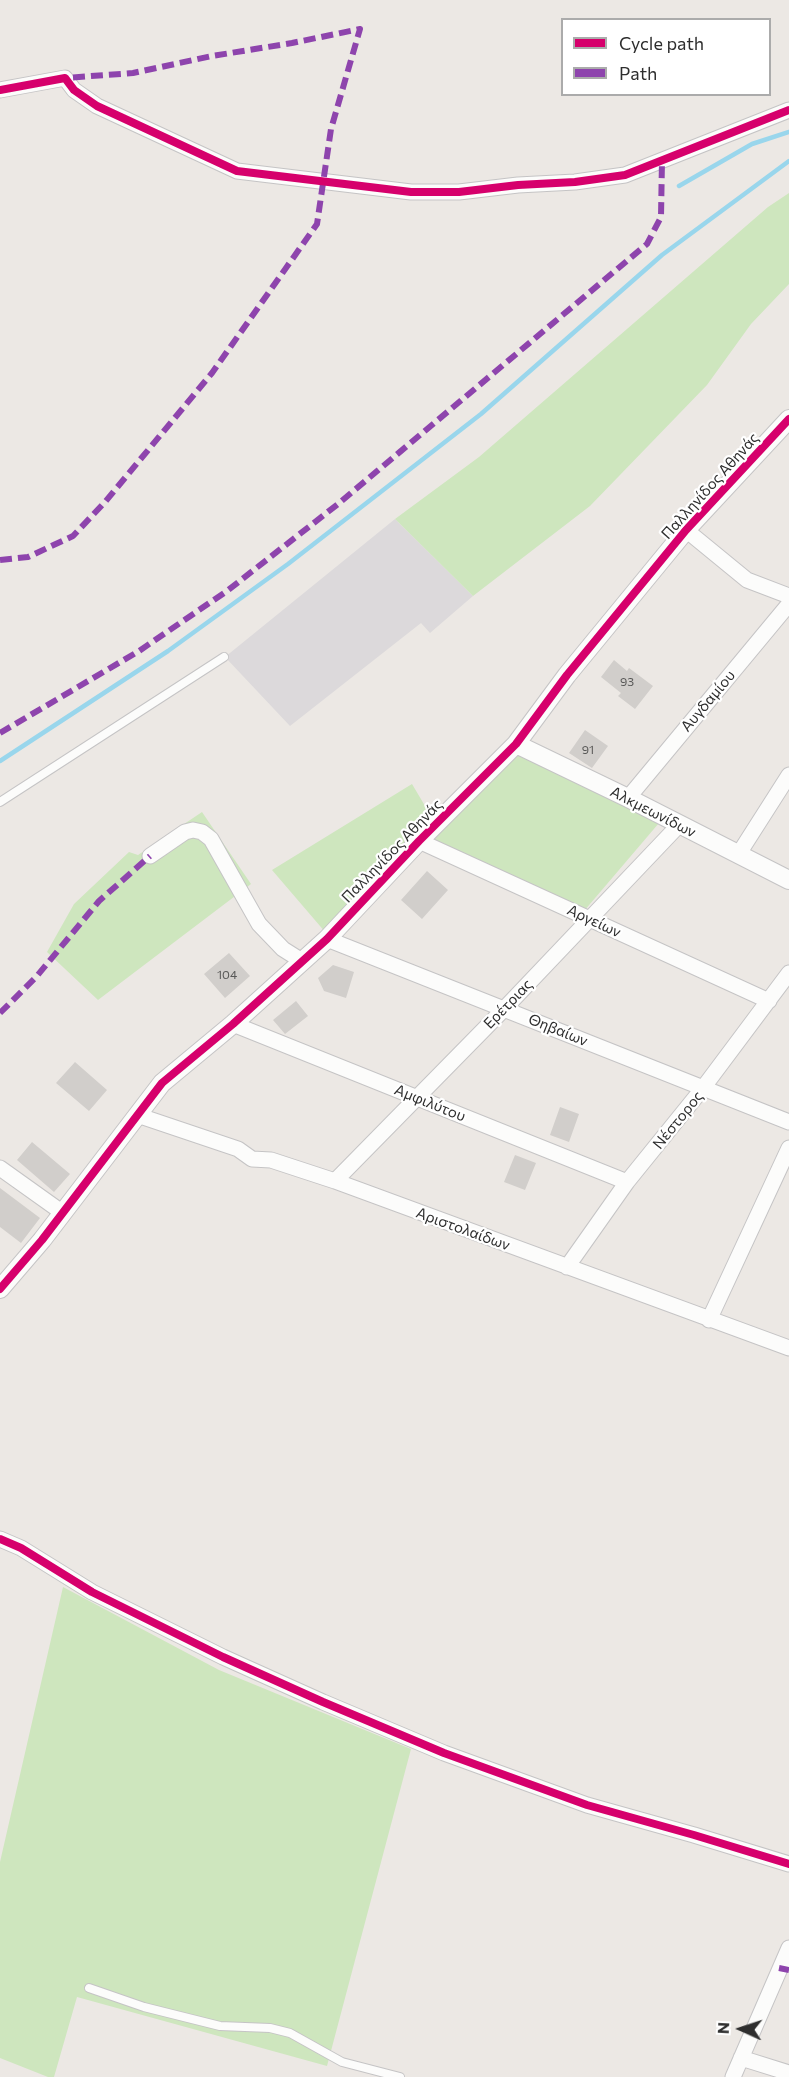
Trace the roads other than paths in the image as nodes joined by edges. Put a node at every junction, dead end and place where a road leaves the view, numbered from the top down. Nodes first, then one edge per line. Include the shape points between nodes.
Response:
1 (0, 90) edge
2 (789, 110) edge
3 (789, 419) edge
4 (686, 530) junction
5 (789, 596) edge
6 (789, 604) edge
7 (224, 657) dead end
8 (516, 744) junction
9 (789, 775) edge
10 (628, 798) junction
11 (0, 802) edge
12 (679, 825) junction
13 (419, 841) junction
14 (738, 855) junction
15 (150, 856) dead end
16 (789, 880) edge
17 (589, 919) junction
18 (327, 939) junction
19 (302, 961) junction
20 (789, 973) edge
21 (769, 1001) junction
22 (505, 1008) junction
23 (233, 1024) junction
24 (703, 1088) junction
25 (417, 1098) junction
26 (137, 1116) junction
27 (789, 1122) edge
28 (789, 1148) edge
29 (0, 1168) edge
30 (335, 1181) junction
31 (627, 1182) junction
32 (63, 1213) junction
33 (567, 1268) junction
34 (0, 1289) edge
35 (710, 1320) junction
36 (789, 1348) edge
37 (0, 1539) edge
38 (789, 1864) edge
39 (789, 1948) edge
40 (89, 1988) dead end
41 (741, 2058) junction
42 (789, 2073) edge
43 (400, 2077) edge
44 (733, 2077) edge

1 - 2 street via 65,78 74,90 97,106 237,171 411,192 575,183 625,175
3 - 4 street, Παλληνίδος Αθηνάς
4 - 5 street via 747,580
4 - 8 street, Παλληνίδος Αθηνάς
6 - 10 street, Αυγδαμίου
7 - 11 lane
8 - 10 street, Αλκμεωνίδων
8 - 13 street, Παλληνίδος Αθηνάς
9 - 14 street
10 - 12 street, Αλκμεωνίδων
12 - 14 street, Αλκμεωνίδων
12 - 17 street, Ερέτριας
13 - 17 street, Αργείων
13 - 18 street, Παλληνίδος Αθηνάς
14 - 16 street, Αλκμεωνίδων
15 - 19 street via 185,832 202,832 211,839 259,924 283,949
17 - 21 street, Αργείων
17 - 22 street, Ερέτριας
18 - 19 street, Παλληνίδος Αθηνάς
18 - 22 street, Θηβαίων
19 - 23 street, Παλληνίδος Αθηνάς
20 - 21 street, Νέστορος
21 - 24 street, Νέστορος
22 - 24 street, Θηβαίων
22 - 25 street, Ερέτριας
23 - 25 street, Αμφιλύτου
23 - 26 street, Παλληνίδος Αθηνάς via 162,1083
24 - 27 street, Θηβαίων
24 - 31 street, Νέστορος
25 - 30 street, Ερέτριας
25 - 31 street, Αμφιλύτου
26 - 30 street, Αριστολαίδων via 238,1149 252,1159 271,1160
26 - 32 street, Παλληνίδος Αθηνάς
28 - 35 street
29 - 32 street
30 - 33 street, Αριστολαίδων
31 - 33 street, Νέστορος
32 - 34 street, Παλληνίδος Αθηνάς
33 - 35 street, Αριστολαίδων
35 - 36 street, Αριστολαίδων
37 - 38 street via 92,1592 223,1657 444,1753 587,1805
39 - 41 street
40 - 43 lane via 220,2026 290,2033 342,2062
41 - 42 street
41 - 44 street

